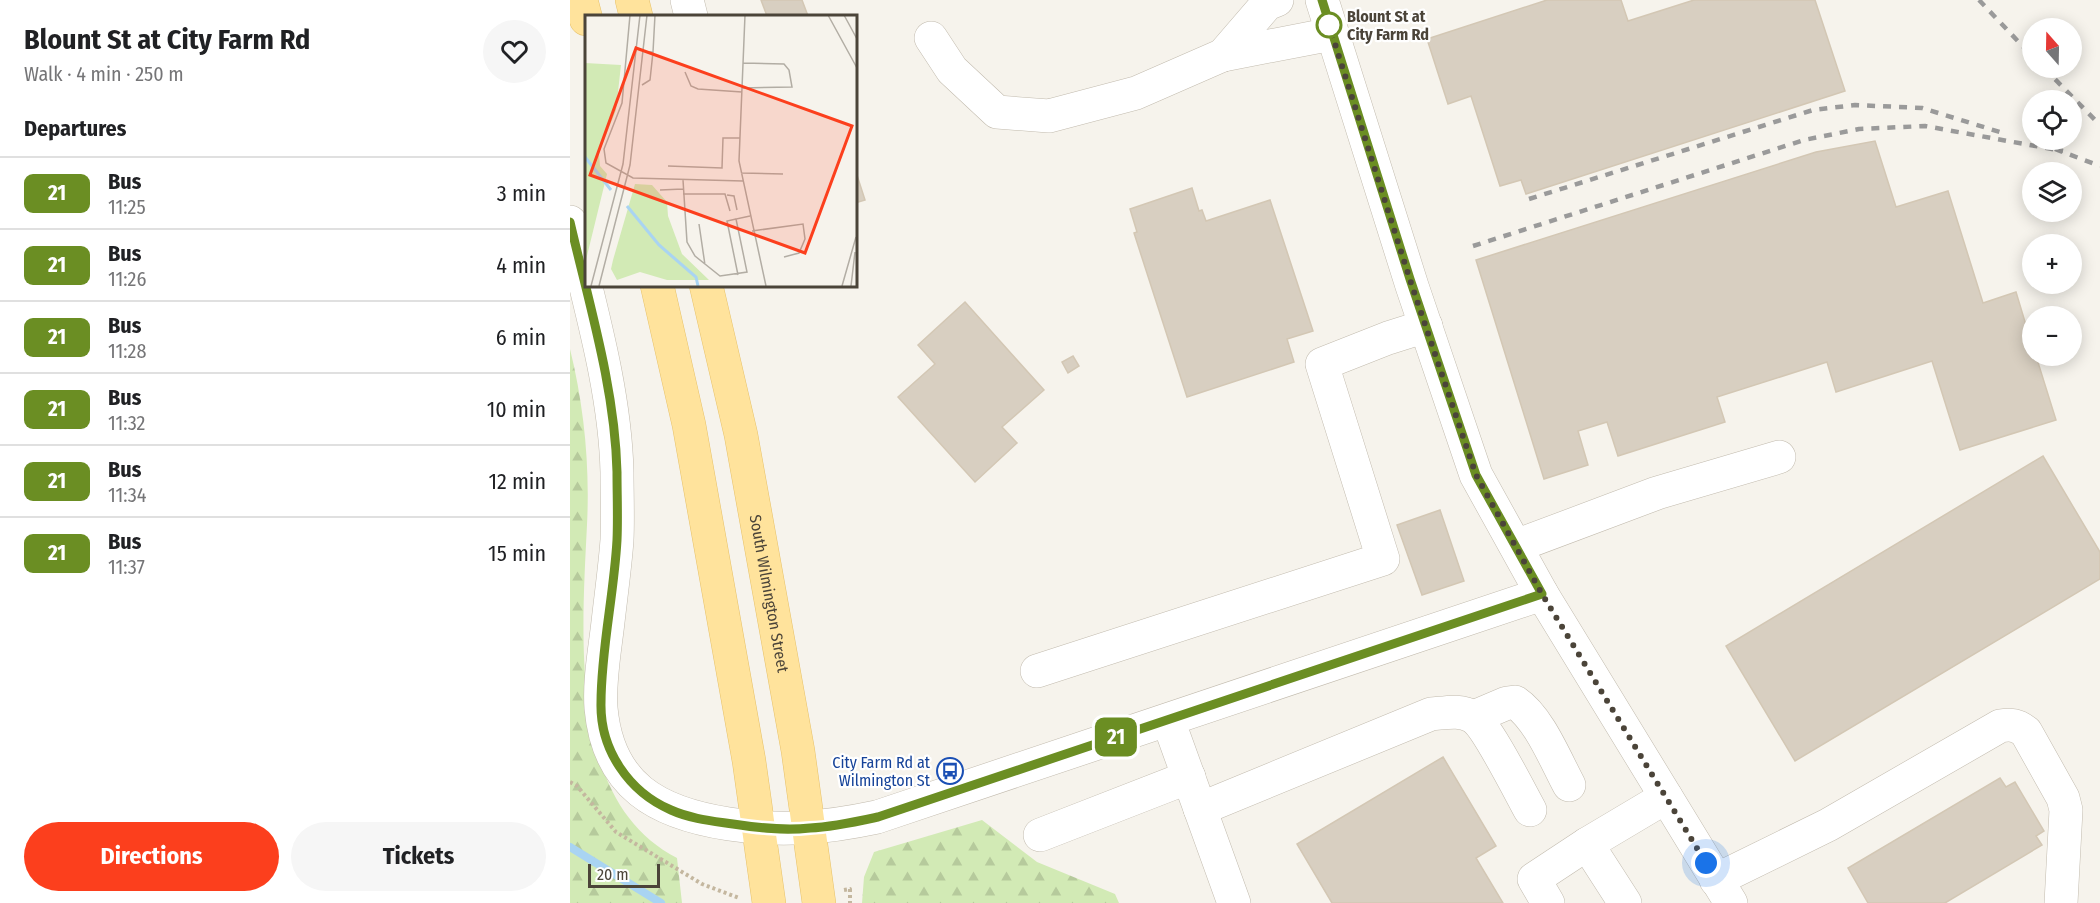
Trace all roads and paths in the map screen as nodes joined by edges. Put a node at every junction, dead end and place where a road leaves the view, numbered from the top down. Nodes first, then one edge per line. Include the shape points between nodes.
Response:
1 (581, 0) edge
2 (687, 0) edge
3 (1277, 0) edge
4 (1332, 11) edge
5 (585, 15) edge
6 (691, 15) edge
7 (931, 38) dead end
8 (1222, 55) junction
9 (570, 222) edge
10 (657, 286) edge
11 (706, 286) edge
12 (1426, 326) junction
13 (1779, 457) dead end
14 (1515, 546) junction
15 (1542, 594) junction
16 (1037, 671) dead end
17 (1474, 717) junction
18 (1168, 720) junction
19 (1189, 777) junction
20 (570, 782) edge
21 (1569, 785) dead end
22 (1665, 797) junction
23 (1200, 809) junction
24 (1530, 810) dead end
25 (760, 828) junction
26 (809, 829) junction
27 (1040, 836) dead end
28 (1587, 844) junction
29 (850, 889) dead end
30 (1723, 891) edge
31 (756, 900) edge
32 (819, 903) edge
33 (850, 903) edge
34 (1234, 903) edge
35 (1548, 903) edge
36 (1625, 903) edge
37 (2061, 903) edge

1 - 5 main road
2 - 6 street
3 - 8 street via 1267,4
4 - 8 street
4 - 12 street
7 - 8 street via 952,70 997,112 1049,116 1136,93
9 - 25 street via 606,380 616,458 617,540 600,704 610,751 641,793 661,806 688,816
10 - 25 main road via 689,425
11 - 26 main road, South Wilmington Street via 741,435
12 - 14 street via 1476,475
12 - 16 street via 1323,364 1383,559
13 - 14 street via 1657,493
14 - 15 street
15 - 18 street
15 - 22 street
17 - 21 street via 1507,703 1522,706
17 - 23 street via 1457,711 1431,714
17 - 24 street
18 - 19 street
18 - 26 street via 878,817
19 - 23 street
19 - 27 street
20 - 31 path via 616,832 702,884
22 - 28 street
22 - 30 street
23 - 34 street
25 - 26 street
25 - 31 main road
26 - 32 main road, South Wilmington Street
28 - 35 street via 1534,879
28 - 36 street
29 - 33 path
30 - 37 street via 1828,825 2008,724 2026,732 2063,798 2066,810

